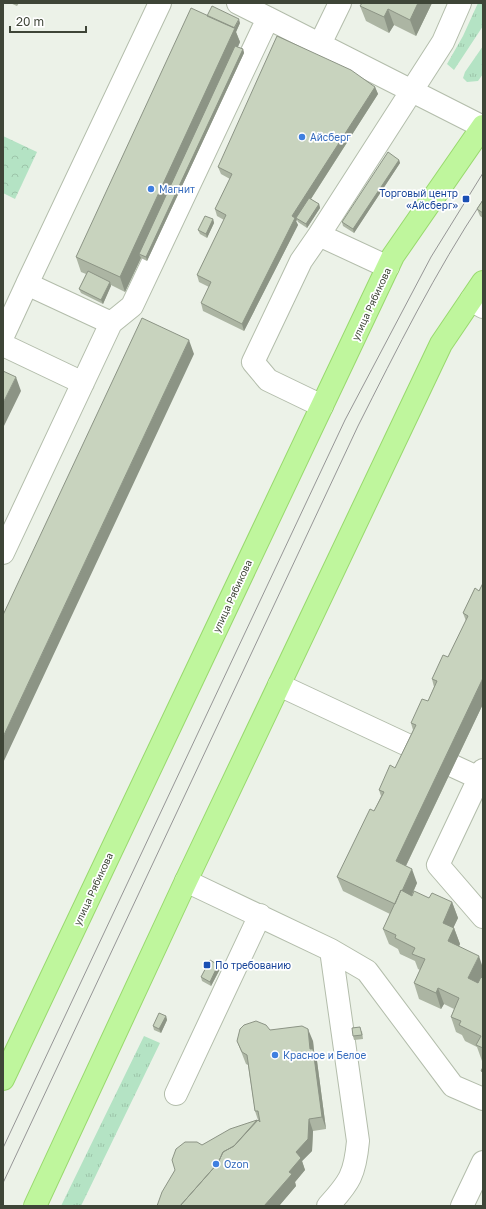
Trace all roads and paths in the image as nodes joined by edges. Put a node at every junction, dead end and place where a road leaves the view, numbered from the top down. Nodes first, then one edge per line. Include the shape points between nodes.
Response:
1 (160, 3) edge
2 (238, 3) edge
3 (340, 3) edge
4 (460, 3) edge
5 (268, 18) junction
6 (320, 44) junction
7 (413, 91) junction
8 (483, 126) edge
9 (318, 235) junction
10 (388, 267) junction
11 (483, 282) edge
12 (27, 284) junction
13 (477, 303) edge
14 (111, 323) junction
15 (3, 336) edge
16 (3, 345) edge
17 (83, 383) junction
18 (322, 406) junction
19 (3, 553) edge
20 (279, 685) junction
21 (416, 749) edge
22 (453, 766) edge
23 (480, 780) edge
24 (186, 881) junction
25 (260, 916) junction
26 (483, 917) edge
27 (331, 950) junction
28 (3, 1079) edge
29 (176, 1094) dead end
30 (483, 1099) edge
31 (483, 1162) edge
32 (35, 1206) edge
33 (328, 1206) edge
34 (462, 1206) edge

1 - 12 lane
2 - 5 lane
3 - 6 lane
4 - 7 lane via 443,42
5 - 6 lane
5 - 14 lane via 132,306
6 - 7 lane
7 - 8 lane
7 - 9 lane
8 - 10 main road, улица Рябикова
9 - 10 lane
9 - 18 lane via 301,262 253,362 268,380
10 - 18 main road, улица Рябикова
11 - 13 main road
12 - 14 lane
12 - 15 lane
13 - 20 main road via 441,344
14 - 17 lane
16 - 17 lane
17 - 19 lane
18 - 28 main road, улица Рябикова
20 - 21 lane
20 - 24 main road
22 - 23 lane
23 - 26 lane via 438,865
24 - 25 lane
24 - 32 main road
25 - 27 lane
25 - 29 lane
27 - 30 lane via 367,971 453,1086
27 - 33 lane via 358,1141 352,1177
31 - 34 lane

